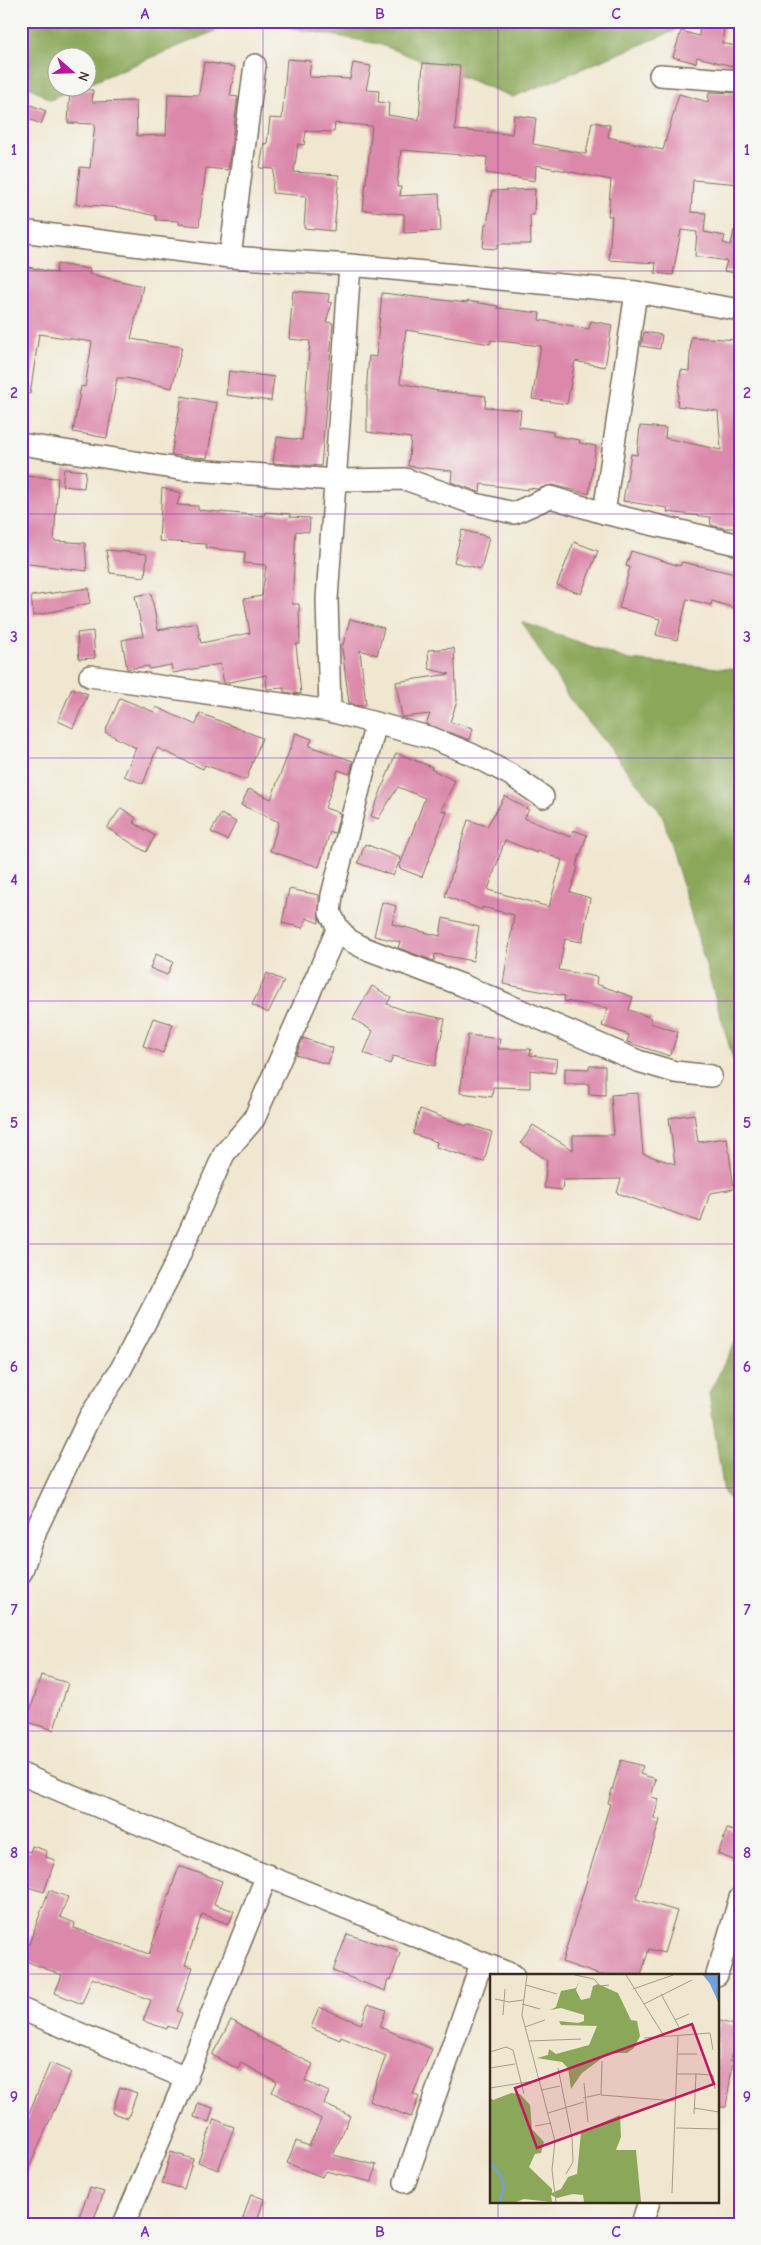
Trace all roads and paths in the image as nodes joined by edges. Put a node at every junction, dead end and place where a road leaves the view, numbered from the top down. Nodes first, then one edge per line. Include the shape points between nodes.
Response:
1 (255, 65) dead end
2 (660, 75) dead end
3 (740, 81) edge
4 (21, 231) edge
5 (230, 257) junction
6 (350, 265) junction
7 (636, 292) junction
8 (740, 310) edge
9 (21, 444) edge
10 (336, 480) junction
11 (604, 513) junction
12 (740, 545) edge
13 (90, 676) dead end
14 (330, 711) junction
15 (376, 723) junction
16 (543, 797) dead end
17 (338, 928) junction
18 (711, 1076) dead end
19 (21, 1573) edge
20 (21, 1774) edge
21 (266, 1875) junction
22 (740, 1898) edge
23 (481, 1964) junction
24 (510, 1974) edge
25 (717, 1974) edge
26 (21, 2009) edge
27 (186, 2078) junction
28 (405, 2182) dead end
29 (649, 2202) edge
30 (124, 2224) edge
31 (642, 2224) edge

1 - 5 street
2 - 3 street
4 - 5 street
5 - 6 street
6 - 7 street
6 - 10 street
7 - 8 street
7 - 11 street
9 - 10 street via 179,470
10 - 11 street via 405,479 475,504 514,513 550,496
10 - 14 street via 327,599
11 - 12 street
13 - 14 street
14 - 15 street
15 - 16 street via 432,738 473,755
15 - 17 street via 332,896 330,913
17 - 18 street via 349,940 364,948 462,985 638,1061 675,1072
17 - 19 street via 254,1119 224,1154 175,1265 121,1369 90,1416 36,1530
20 - 21 street
21 - 23 street
21 - 27 street
22 - 25 street
23 - 24 street
23 - 28 street
26 - 27 street
27 - 30 street
29 - 31 street

